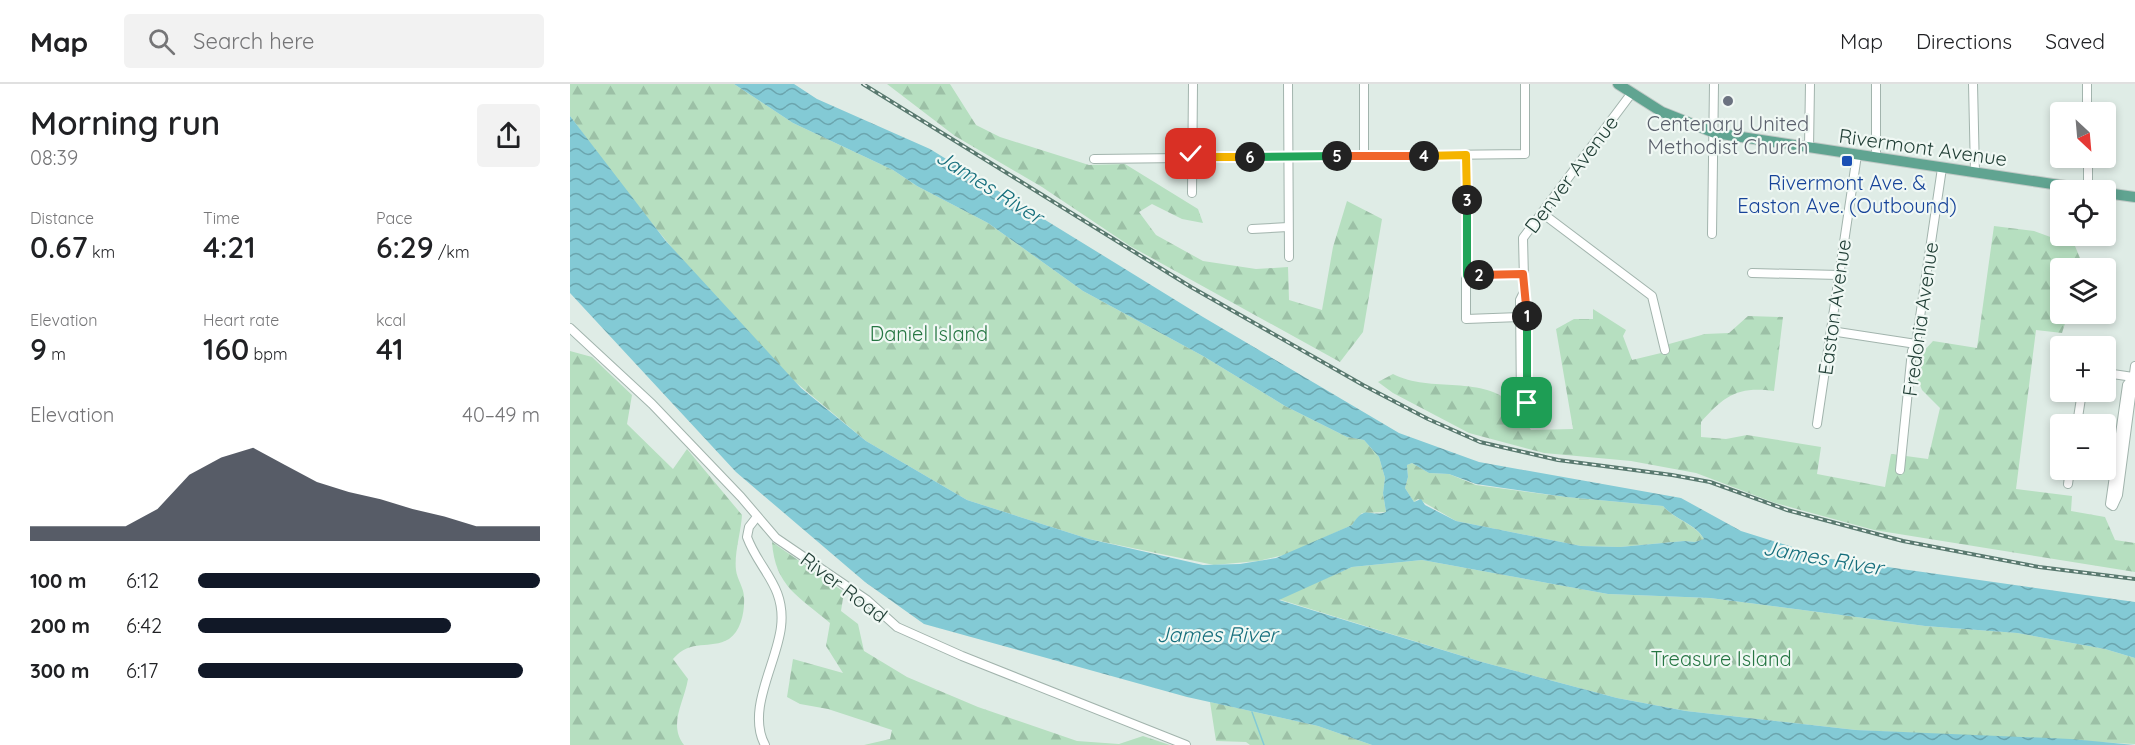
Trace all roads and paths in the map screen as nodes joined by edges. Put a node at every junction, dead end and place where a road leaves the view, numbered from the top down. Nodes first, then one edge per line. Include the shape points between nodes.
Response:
1 (1193, 84) edge
2 (1288, 84) edge
3 (1364, 84) edge
4 (1525, 84) edge
5 (1618, 84) edge
6 (1714, 84) edge
7 (1810, 84) edge
8 (1876, 84) edge
9 (1973, 84) edge
10 (2087, 84) edge
11 (1631, 94) junction
12 (2087, 102) edge
13 (1715, 133) junction
14 (1809, 148) junction
15 (1466, 155) junction
16 (1857, 155) junction
17 (1287, 156) junction
18 (1364, 156) junction
19 (1191, 157) junction
20 (1876, 158) junction
21 (1094, 159) dead end
22 (1942, 168) junction
23 (1975, 172) junction
24 (2050, 184) edge
25 (1192, 193) dead end
26 (2116, 194) edge
27 (2135, 197) edge
28 (1542, 213) junction
29 (1288, 227) junction
30 (1252, 229) dead end
31 (1712, 234) dead end
32 (1288, 256) dead end
33 (1752, 273) dead end
34 (1523, 274) junction
35 (1467, 275) junction
36 (1839, 275) junction
37 (1523, 294) junction
38 (1520, 317) junction
39 (570, 328) edge
40 (1831, 331) junction
41 (1916, 344) junction
42 (1665, 350) dead end
43 (2135, 366) edge
44 (2116, 374) edge
45 (2133, 377) junction
46 (1817, 424) dead end
47 (1900, 470) dead end
48 (2069, 480) edge
49 (2068, 484) dead end
50 (756, 518) junction
51 (765, 745) edge
52 (1186, 745) edge

1 - 19 street
2 - 17 street
3 - 18 street
4 - 15 street via 1525,154
5 - 11 main road, Rivermont Avenue
6 - 13 street
7 - 14 street
8 - 20 street
9 - 23 street
10 - 12 street
11 - 13 main road, Rivermont Avenue via 1688,124
11 - 28 street, Denver Avenue
13 - 14 main road, Rivermont Avenue
13 - 31 street
14 - 16 main road, Rivermont Avenue
15 - 18 street
15 - 35 street
16 - 20 main road, Rivermont Avenue
16 - 36 street, Easton Avenue
17 - 18 street
17 - 19 street
17 - 29 street
19 - 21 street
19 - 25 street
20 - 22 main road, Rivermont Avenue
22 - 23 main road, Rivermont Avenue
22 - 41 street, Fredonia Avenue
23 - 24 main road, Rivermont Avenue
26 - 27 main road
28 - 34 street, Denver Avenue via 1523,238
28 - 42 street via 1652,296
29 - 30 street
29 - 32 street
33 - 36 street
34 - 35 street
34 - 37 street, Denver Avenue
35 - 38 street via 1466,319
36 - 40 street, Easton Avenue
37 - 38 street, Denver Avenue
37 - 38 street, Denver Avenue via 1527,309 1524,406
39 - 50 street, River Road via 652,404 741,497
40 - 41 street
40 - 46 street, Easton Avenue
41 - 47 street, Fredonia Avenue via 1912,351
43 - 45 street
44 - 45 street
45 - 45 street via 2127,385 2110,504 2113,506 2118,495
48 - 49 street
50 - 51 street via 747,537 774,583 782,617 759,716
50 - 52 street, River Road via 776,538 867,600 906,632

